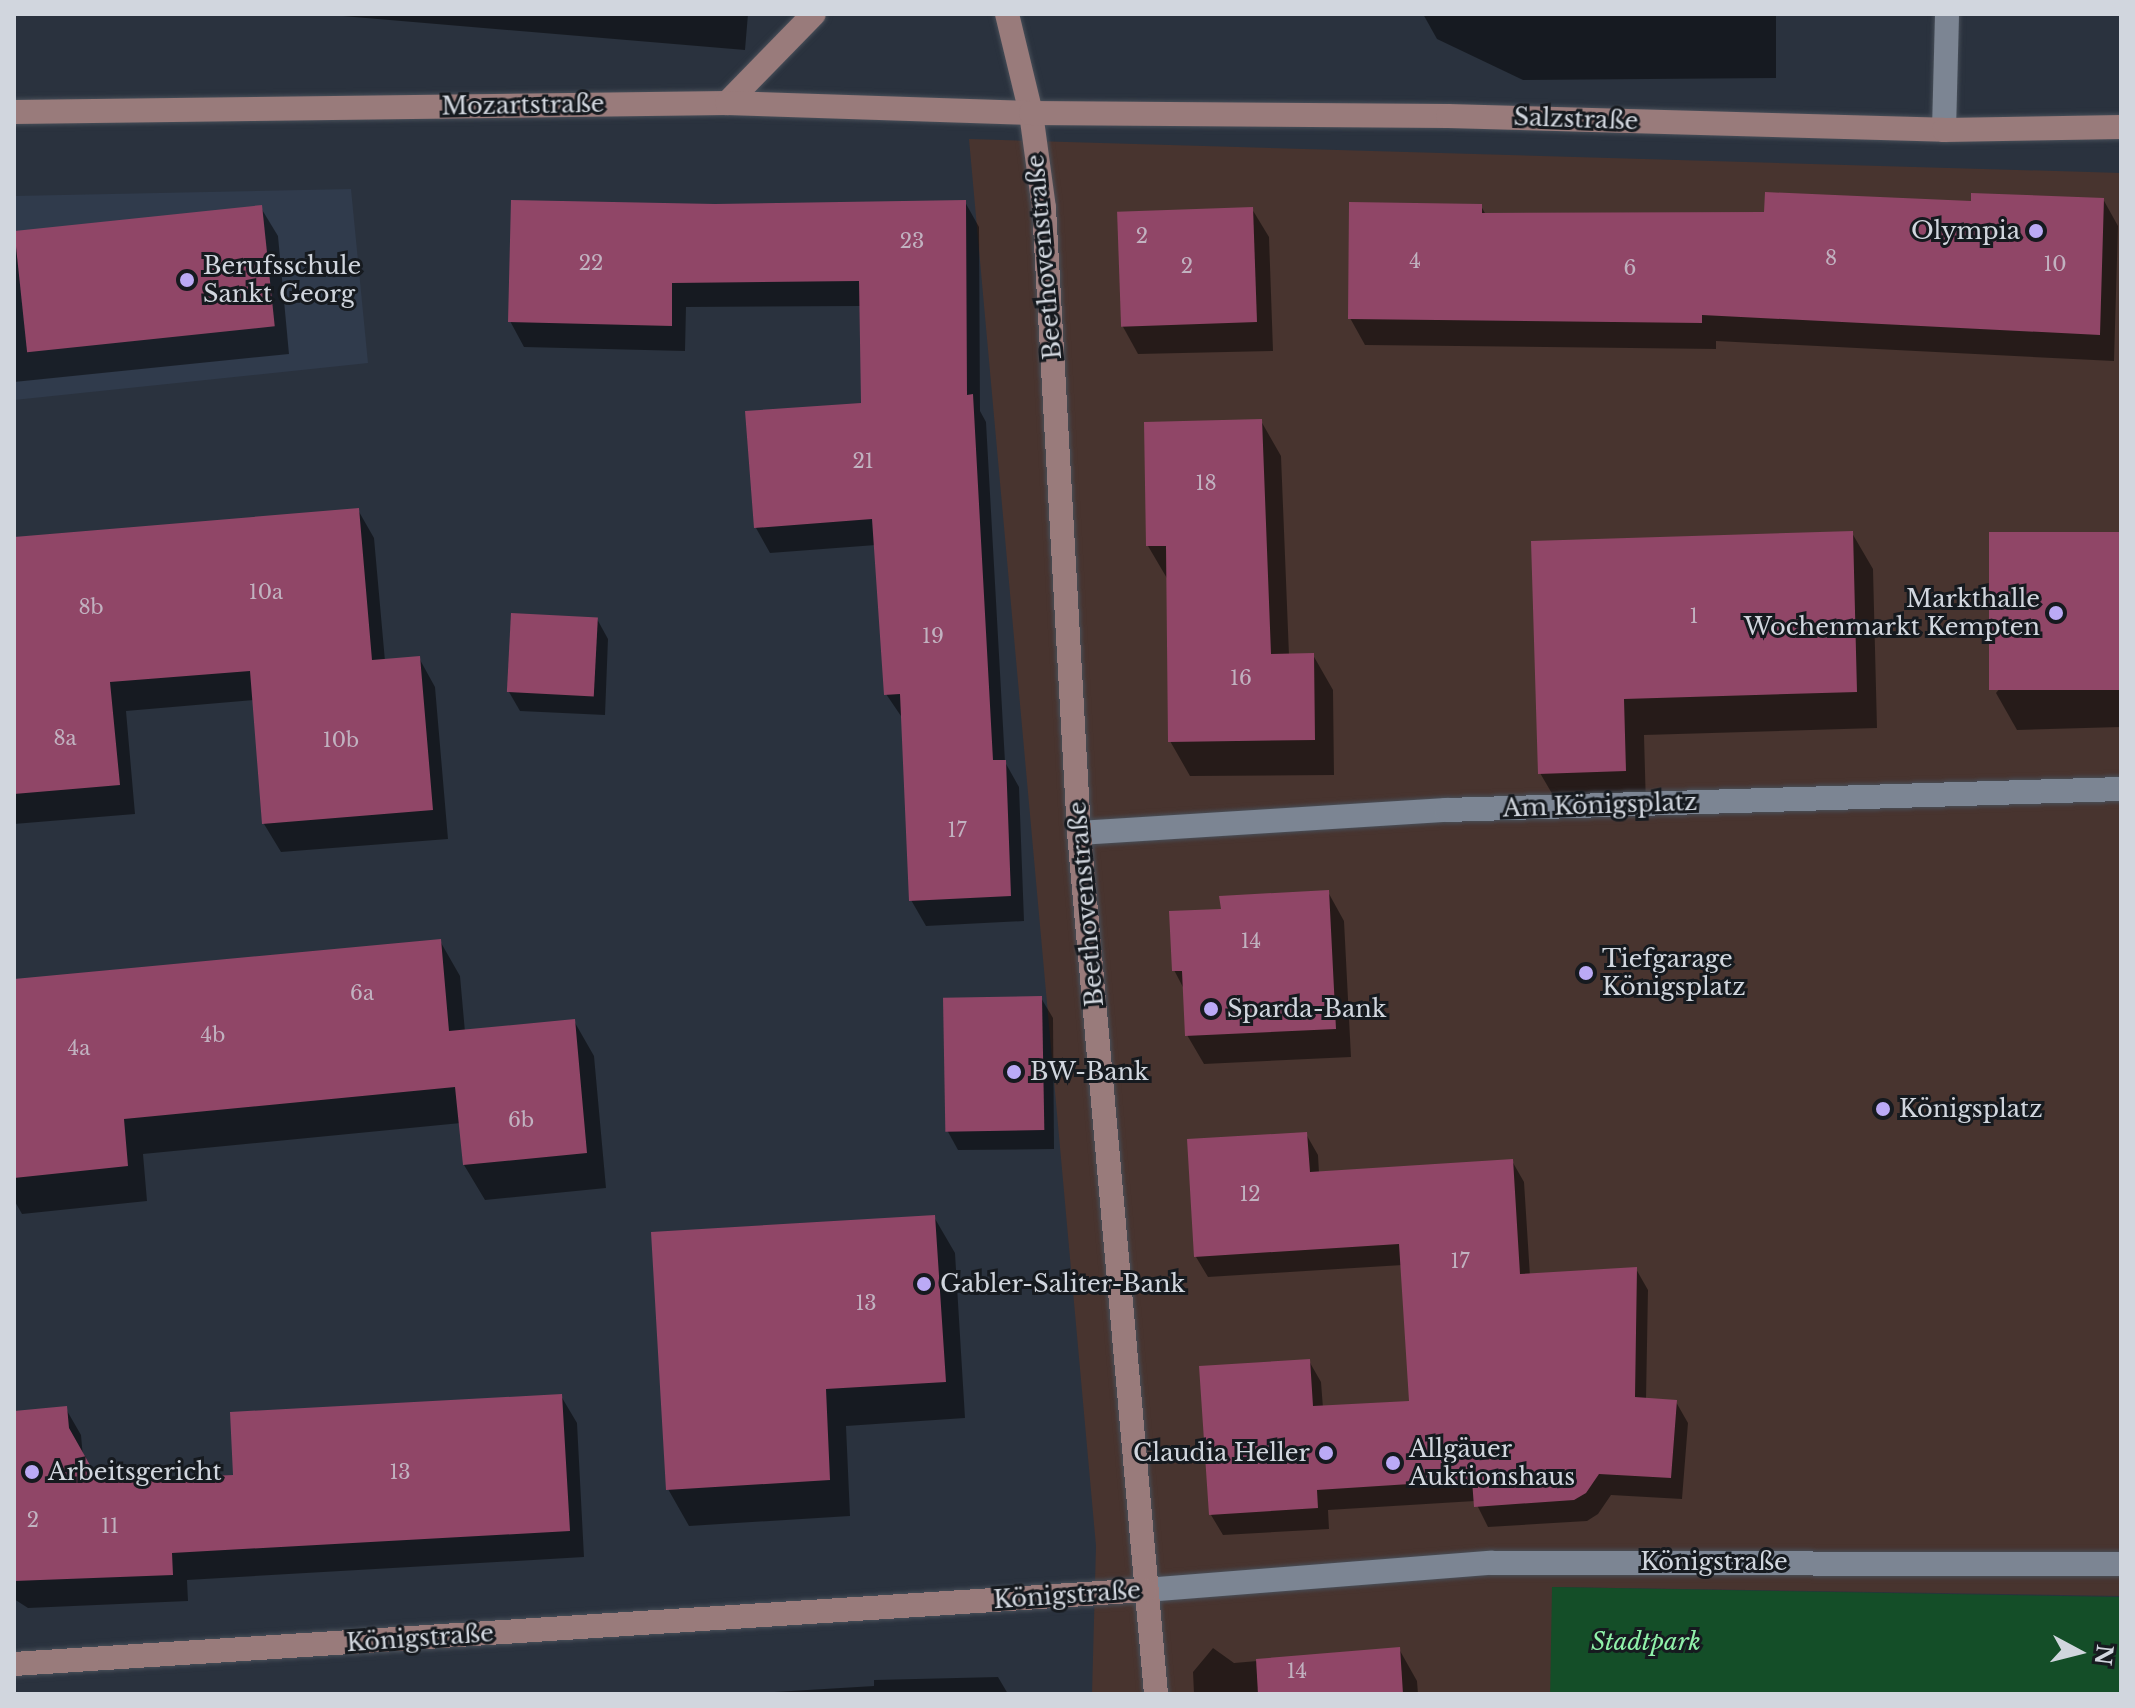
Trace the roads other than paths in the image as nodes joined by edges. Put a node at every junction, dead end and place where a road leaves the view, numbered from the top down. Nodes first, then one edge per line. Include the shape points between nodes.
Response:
1 (814, 14) edge
2 (1007, 14) edge
3 (1947, 14) edge
4 (727, 103) junction
5 (14, 112) edge
6 (1031, 113) junction
7 (2121, 127) edge
8 (1944, 130) junction
9 (2121, 789) edge
10 (1079, 833) junction
11 (2121, 1564) edge
12 (1145, 1590) junction
13 (14, 1664) edge
14 (1156, 1694) edge

1 - 4 street
2 - 6 street, Beethovenstraße
3 - 8 street
4 - 5 street, Mozartstraße
4 - 6 street, Mozartstraße
6 - 8 street, Salzstraße via 1448,116
6 - 10 street, Beethovenstraße via 1044,208
7 - 8 street, Salzstraße
9 - 10 street, Am Königsplatz via 1446,810
10 - 12 street, Beethovenstraße
11 - 12 street, Königstraße via 1491,1563
12 - 13 street, Königstraße
12 - 14 street, Beethovenstraße

